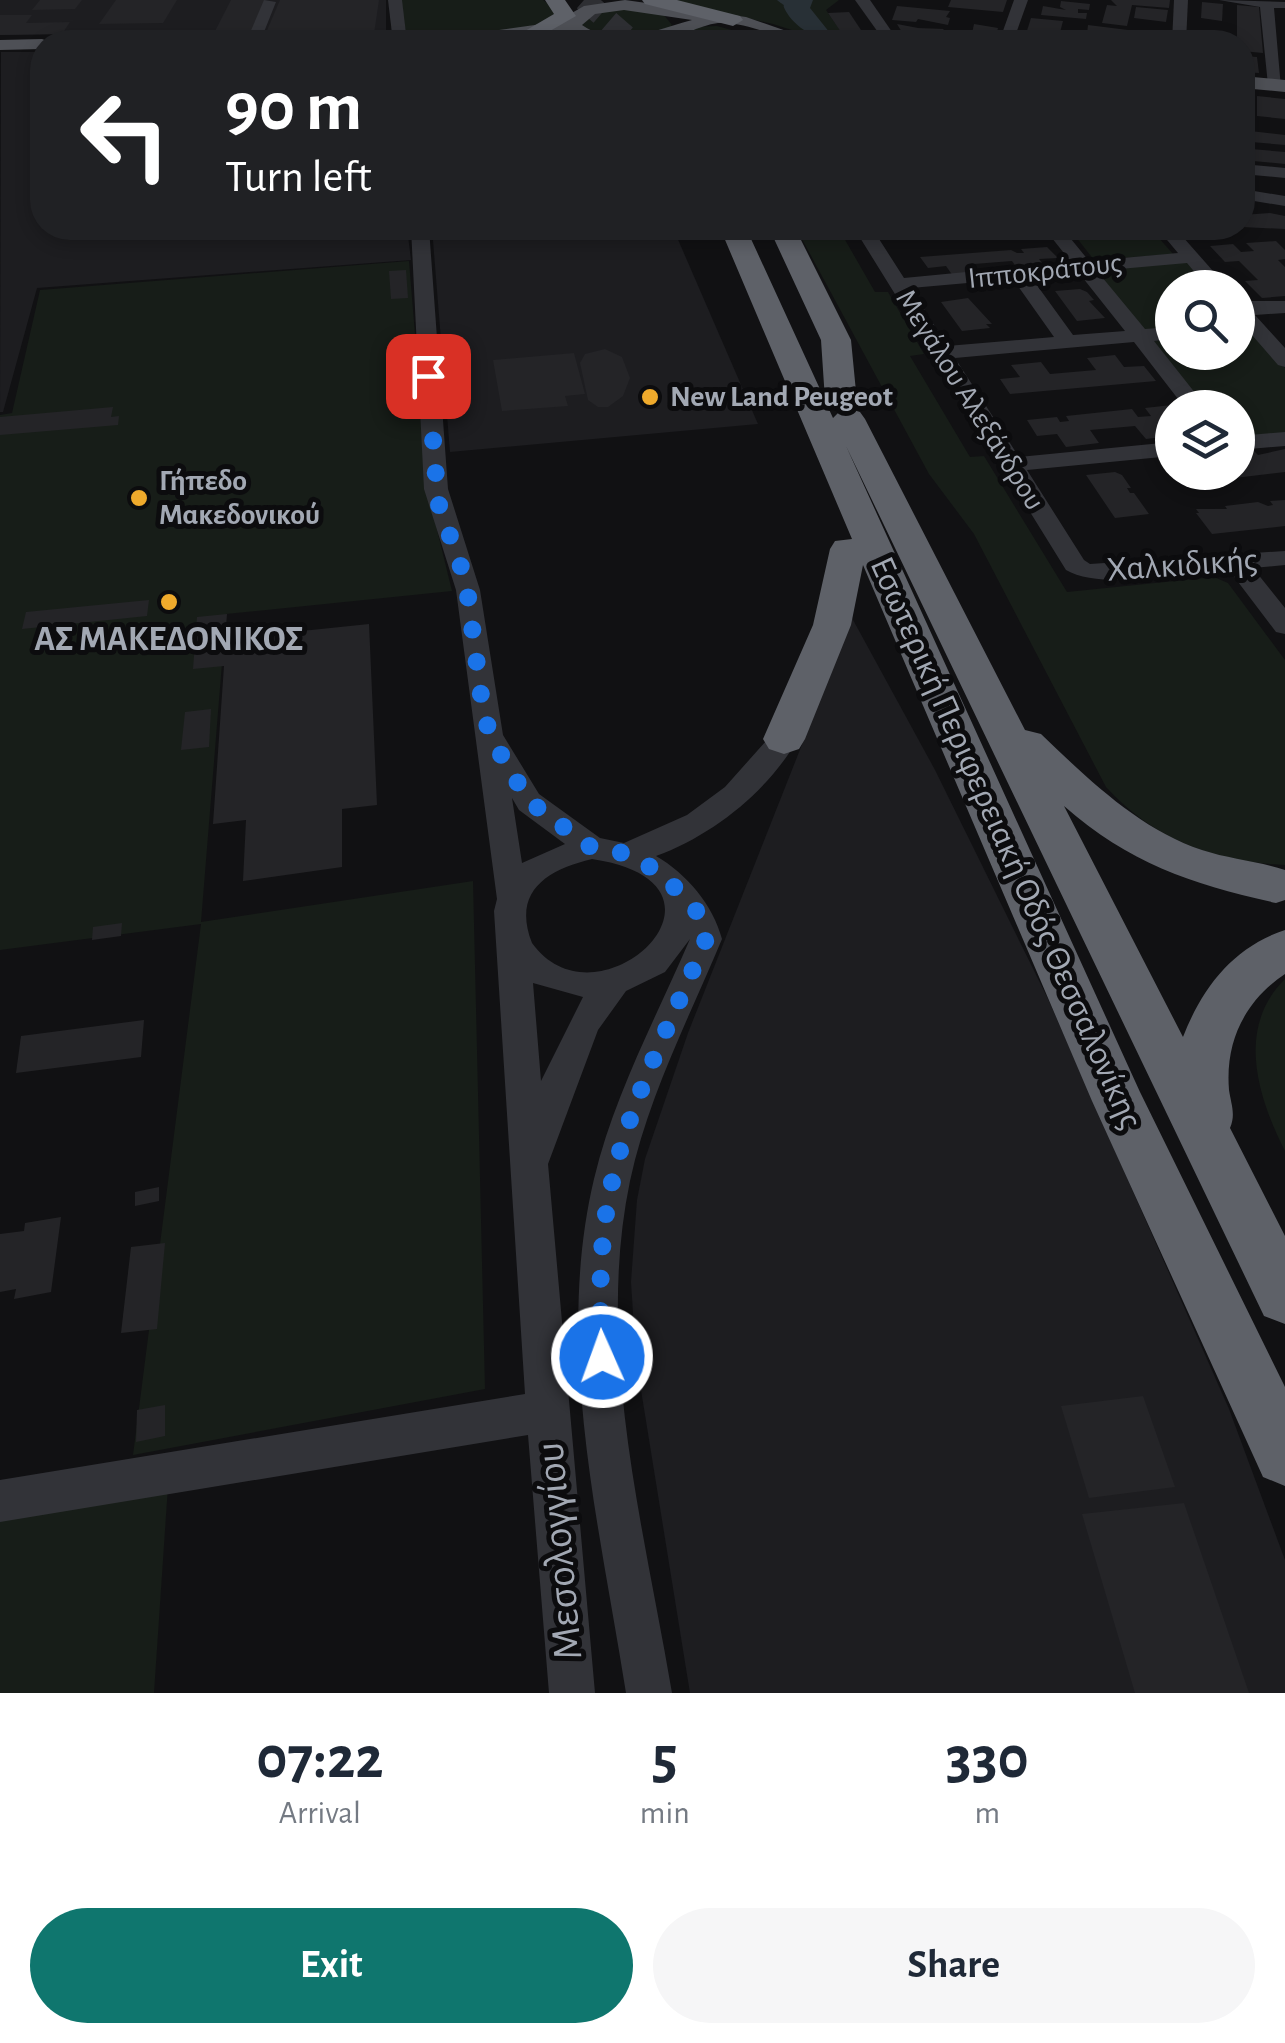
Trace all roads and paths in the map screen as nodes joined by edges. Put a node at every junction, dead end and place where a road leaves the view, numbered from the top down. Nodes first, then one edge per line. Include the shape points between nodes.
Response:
1 (396, 0) edge
2 (555, 0) edge
3 (888, 0) edge
4 (1021, 0) edge
5 (1181, 0) edge
6 (1226, 0) edge
7 (270, 2) edge
8 (643, 2) edge
9 (865, 2) edge
10 (1266, 2) edge
11 (1285, 6) edge
12 (733, 20) junction
13 (575, 23) edge
14 (676, 29) edge
15 (257, 30) edge
16 (399, 30) edge
17 (542, 30) edge
18 (550, 30) edge
19 (768, 30) edge
20 (884, 30) edge
21 (1010, 30) edge
22 (1180, 30) edge
23 (0, 44) edge
24 (30, 44) edge
25 (1255, 83) edge
26 (1280, 85) edge
27 (1255, 171) edge
28 (1285, 174) edge
29 (1255, 196) edge
30 (1285, 201) edge
31 (421, 240) edge
32 (706, 240) edge
33 (740, 240) edge
34 (766, 240) edge
35 (788, 240) edge
36 (870, 240) edge
37 (1063, 240) edge
38 (1177, 240) edge
39 (1192, 257) junction
40 (1084, 266) junction
41 (1204, 270) edge
42 (1019, 274) junction
43 (898, 284) junction
44 (1285, 307) edge
45 (1255, 315) edge
46 (1255, 331) edge
47 (1155, 334) edge
48 (1139, 336) junction
49 (1068, 342) junction
50 (940, 353) junction
51 (1285, 361) edge
52 (1182, 390) edge
53 (841, 402) junction
54 (1285, 439) edge
55 (1255, 442) edge
56 (1155, 451) edge
57 (1010, 465) junction
58 (848, 549) junction
59 (1285, 558) edge
60 (1236, 562) junction
61 (1080, 569) joint
62 (1285, 626) edge
63 (484, 718) junction
64 (982, 732) junction
65 (784, 738) joint
66 (592, 848) junction
67 (630, 854) junction
68 (1282, 885) edge
69 (675, 892) junction
70 (512, 898) junction
71 (514, 941) junction
72 (1285, 949) edge
73 (614, 982) junction
74 (1218, 1159) junction
75 (530, 1170) junction
76 (1285, 1296) edge
77 (547, 1412) junction
78 (1285, 1455) edge
79 (0, 1501) edge
80 (572, 1693) edge
81 (650, 1693) edge

1 - 16 street
2 - 17 highway via 566,16
3 - 9 street
4 - 21 street
5 - 22 street
6 - 10 street
7 - 15 street
8 - 12 highway
8 - 13 main road via 610,6
8 - 14 main road
9 - 20 street
10 - 11 street
10 - 26 street
12 - 14 main road
12 - 19 main road
13 - 18 highway
23 - 24 main road
25 - 26 main road
27 - 28 street
29 - 30 street
31 - 63 street via 436,490 466,581
32 - 58 highway
33 - 64 highway, Εσωτερική Περιφερειακή Οδός Θεσσαλονίκης
34 - 53 highway, Εσωτερική Περιφερειακή Οδός Θεσσαλονίκης
35 - 53 highway via 836,340
36 - 43 street, Μεγάλου Αλεξάνδρου
37 - 40 street
38 - 39 street
39 - 40 street, Ιπποκράτους
39 - 41 street
40 - 42 street, Ιπποκράτους
40 - 48 street
42 - 43 street, Ιπποκράτους
42 - 49 street
43 - 50 street, Μεγάλου Αλεξάνδρου
44 - 45 street
46 - 51 street
47 - 48 street
48 - 49 street
48 - 52 street
49 - 50 street
50 - 57 street, Μεγάλου Αλεξάνδρου
53 - 64 highway, Εσωτερική Περιφερειακή Οδός Θεσσαλονίκης
54 - 55 street
56 - 57 street
57 - 61 street, Μεγάλου Αλεξάνδρου
58 - 64 highway via 903,672
58 - 65 highway via 832,625
59 - 60 street, Χαλκιδικής
60 - 61 street, Χαλκιδικής
60 - 62 street
63 - 66 street via 530,802
63 - 70 street
64 - 68 highway via 1056,774 1157,850
64 - 74 highway, Εσωτερική Περιφερειακή Οδός Θεσσαλονίκης
64 - 78 highway, Εσωτερική Περιφερειακή Οδός Θεσσαλονίκης via 1118,1102
65 - 67 street via 730,802 668,842
66 - 67 street
66 - 70 street via 542,863
67 - 69 street via 649,862
69 - 73 street via 680,910 670,946 656,962
69 - 81 street via 700,915 706,939 611,1183 602,1248 604,1393
70 - 71 street via 508,920
71 - 73 street via 544,972 567,981
71 - 75 street, Μεσολογγίου
72 - 74 highway via 1240,980 1210,1031 1202,1096
73 - 75 street, Μεσολογγίου via 580,1027
74 - 76 highway, Εσωτερική Περιφερειακή Οδός Θεσσαλονίκης
75 - 77 street, Μεσολογγίου
77 - 79 street
77 - 80 street, Μεσολογγίου

